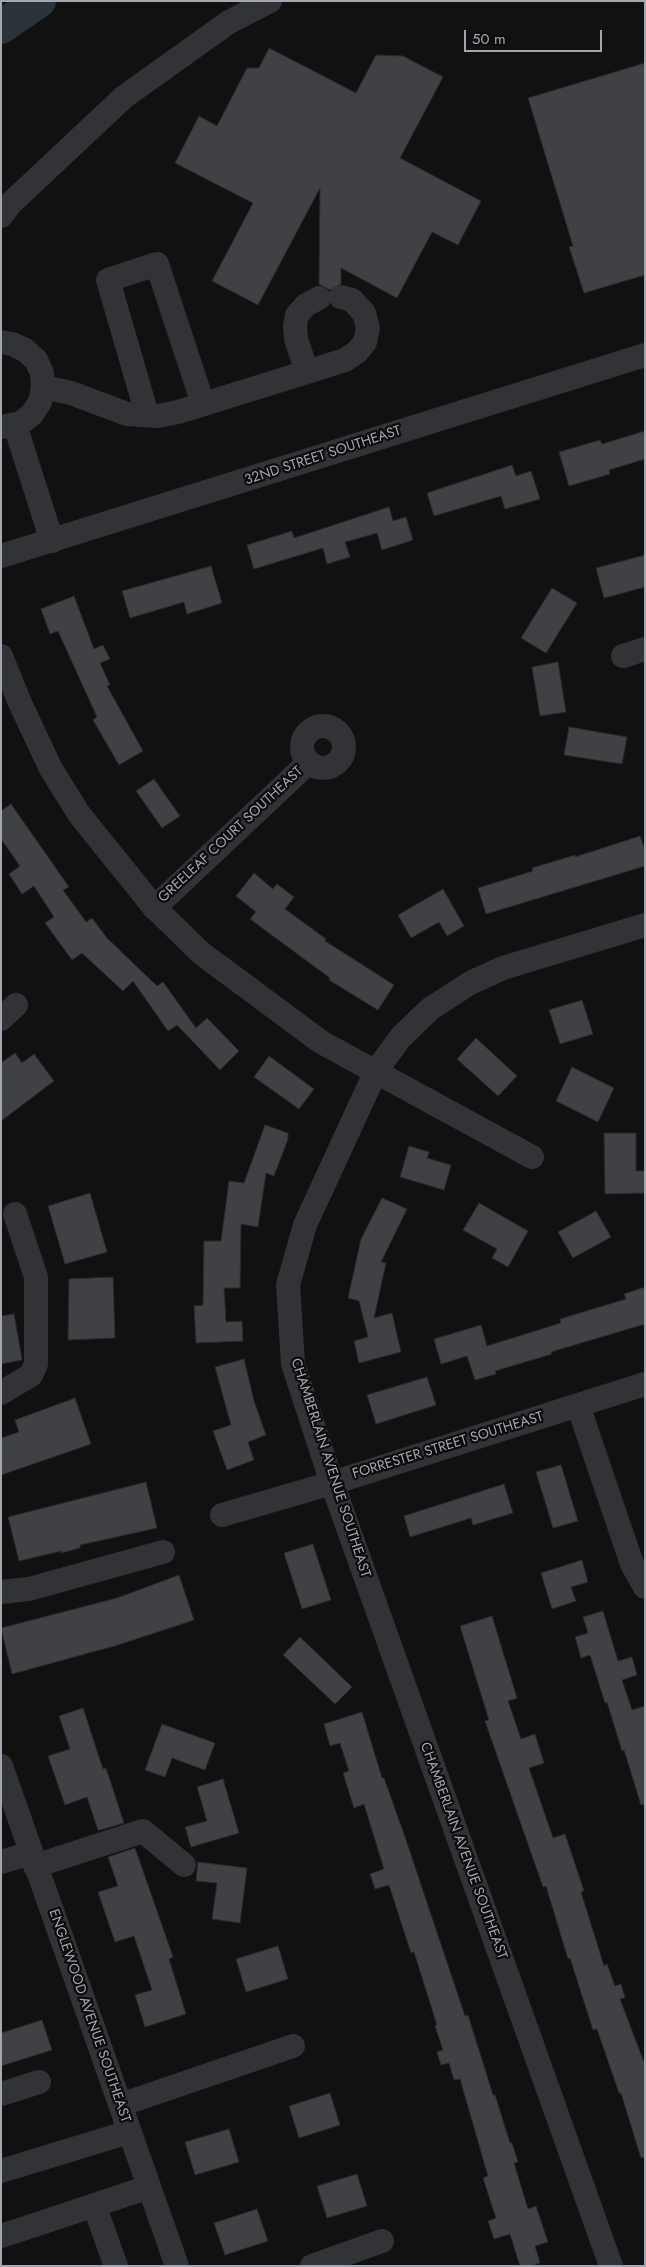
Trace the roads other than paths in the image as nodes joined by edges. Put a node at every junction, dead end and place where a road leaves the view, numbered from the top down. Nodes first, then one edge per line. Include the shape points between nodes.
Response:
1 (270, 1) edge
2 (1, 216) edge
3 (1, 342) edge
4 (645, 355) edge
5 (307, 372) junction
6 (43, 388) junction
7 (203, 404) junction
8 (143, 415) junction
9 (8, 426) edge
10 (52, 541) junction
11 (1, 556) edge
12 (1, 656) edge
13 (308, 763) dead end
14 (154, 908) junction
15 (645, 924) edge
16 (376, 1071) junction
17 (532, 1157) dead end
18 (15, 1214) dead end
19 (645, 1384) edge
20 (1, 1393) edge
21 (578, 1405) junction
22 (332, 1483) junction
23 (222, 1515) dead end
24 (163, 1552) dead end
25 (645, 1587) edge
26 (1, 1592) edge
27 (1, 1766) edge
28 (33, 1859) junction
29 (1, 1862) edge
30 (184, 1865) dead end
31 (293, 2046) dead end
32 (39, 2082) dead end
33 (1, 2094) edge
34 (120, 2105) junction
35 (129, 2132) junction
36 (1, 2170) edge
37 (149, 2187) junction
38 (94, 2205) junction
39 (1, 2236) edge
40 (382, 2241) dead end
41 (116, 2266) edge
42 (177, 2266) edge
43 (312, 2266) edge
44 (611, 2266) edge

1 - 2 street via 229,22 124,97 17,197
3 - 6 street via 25,350 36,360 42,373
4 - 10 street, 32ND STREET SOUTHEAST
5 - 5 street via 296,339 297,315 306,305 330,298 352,300 364,313 368,328 365,342 345,360
5 - 7 street
6 - 8 street via 71,392 127,414
6 - 9 street via 40,402 32,414
7 - 8 street via 158,416
7 - 8 street via 157,264 108,280 144,404
9 - 10 street
10 - 11 street, 32ND STREET SOUTHEAST
12 - 14 street via 51,769 79,814
13 - 14 street, GREELEAF COURT SOUTHEAST
14 - 16 street via 201,953 321,1042
15 - 16 street, CHAMBERLAIN AVENUE SOUTHEAST via 503,968 470,984 430,1009 401,1037
16 - 17 street
16 - 22 street, CHAMBERLAIN AVENUE SOUTHEAST via 305,1225 288,1285 293,1364
18 - 20 street via 36,1277 36,1364 31,1375
19 - 21 street, FORRESTER STREET SOUTHEAST
21 - 22 street, FORRESTER STREET SOUTHEAST
21 - 25 street via 632,1564
22 - 23 street, FORRESTER STREET SOUTHEAST
22 - 44 street, CHAMBERLAIN AVENUE SOUTHEAST
24 - 26 street via 29,1589
27 - 28 street, ENGLEWOOD AVENUE SOUTHEAST
28 - 29 street
28 - 30 street via 143,1831
28 - 34 street, ENGLEWOOD AVENUE SOUTHEAST
31 - 34 street
32 - 33 street
34 - 35 street, ENGLEWOOD AVENUE SOUTHEAST
35 - 36 street
35 - 37 street, ENGLEWOOD AVENUE SOUTHEAST
37 - 38 street
37 - 42 street, ENGLEWOOD AVENUE SOUTHEAST
38 - 39 street
38 - 41 street
40 - 43 street

